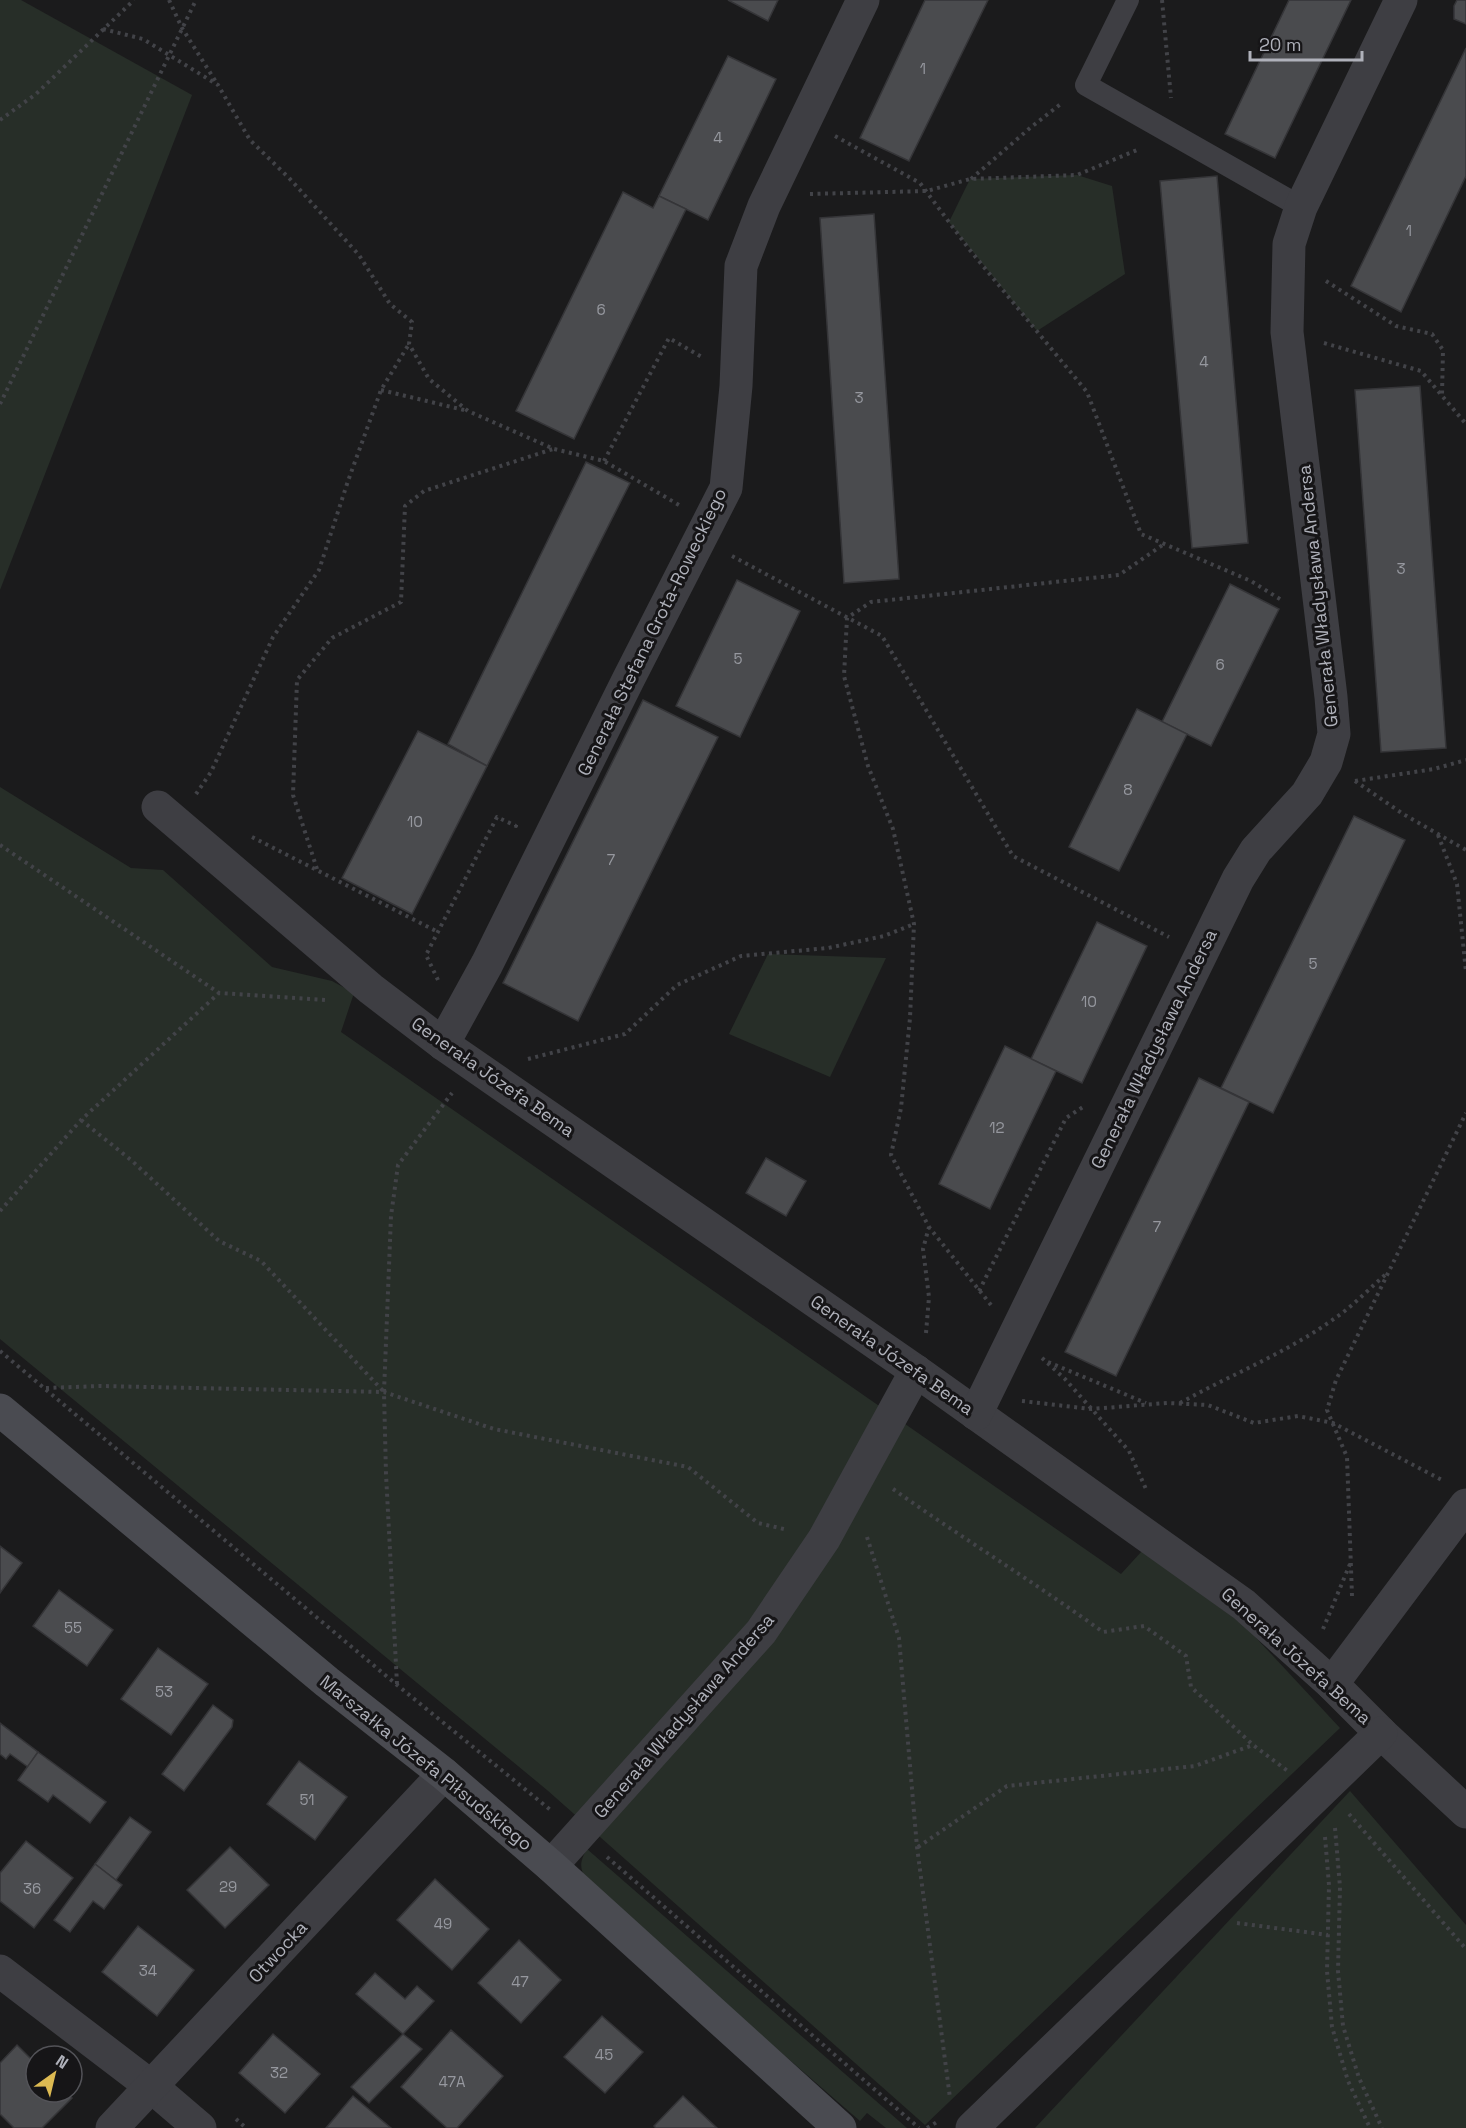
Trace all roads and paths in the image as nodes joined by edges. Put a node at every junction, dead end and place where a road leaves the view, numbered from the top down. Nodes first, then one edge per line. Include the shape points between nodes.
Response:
1 (134, 0) edge
2 (170, 0) edge
3 (195, 0) edge
4 (863, 0) edge
5 (1128, 0) edge
6 (1161, 0) edge
7 (1401, 0) edge
8 (182, 28) junction
9 (103, 29) junction
10 (169, 55) junction
11 (1086, 85) junction
12 (218, 86) junction
13 (806, 119) junction
14 (0, 120) edge
15 (1173, 136) junction
16 (970, 179) junction
17 (927, 191) junction
18 (770, 195) junction
19 (1301, 207) junction
20 (1326, 281) dead end
21 (1287, 332) junction
22 (409, 344) junction
23 (710, 362) dead end
24 (381, 390) junction
25 (1442, 396) junction
26 (0, 404) edge
27 (468, 411) junction
28 (1466, 424) edge
29 (554, 449) junction
30 (604, 461) junction
31 (704, 531) junction
32 (1164, 544) junction
33 (1285, 602) dead end
34 (847, 618) junction
35 (1466, 760) edge
36 (195, 796) dead end
37 (158, 807) dead end
38 (521, 816) dead end
39 (246, 834) dead end
40 (1438, 834) junction
41 (0, 845) edge
42 (1466, 850) edge
43 (317, 870) junction
44 (914, 924) junction
45 (438, 932) junction
46 (1169, 937) junction
47 (1168, 947) dead end
48 (1201, 954) junction
49 (1466, 972) edge
50 (370, 988) junction
51 (219, 993) junction
52 (450, 1031) junction
53 (522, 1060) dead end
54 (474, 1064) junction
55 (1093, 1101) dead end
56 (1466, 1113) edge
57 (81, 1120) junction
58 (0, 1211) edge
59 (929, 1227) junction
60 (1389, 1271) junction
61 (979, 1291) junction
62 (1015, 1332) junction
63 (926, 1334) dead end
64 (0, 1351) edge
65 (1044, 1360) junction
66 (916, 1371) junction
67 (45, 1388) junction
68 (384, 1392) junction
69 (1019, 1400) dead end
70 (1180, 1403) junction
71 (1148, 1404) junction
72 (1091, 1409) junction
73 (0, 1410) edge
74 (975, 1414) junction
75 (1333, 1423) junction
76 (857, 1478) junction
77 (1147, 1490) dead end
78 (1455, 1493) edge
79 (824, 1539) junction
80 (1351, 1562) junction
81 (1321, 1633) dead end
82 (1361, 1644) junction
83 (1332, 1684) junction
84 (397, 1685) junction
85 (1381, 1733) junction
86 (1253, 1745) junction
87 (444, 1774) junction
88 (1321, 1791) junction
89 (1466, 1812) edge
90 (580, 1833) junction
91 (917, 1847) junction
92 (551, 1866) junction
93 (1466, 1949) edge
94 (0, 1971) edge
95 (152, 2087) junction
96 (962, 2116) edge
97 (112, 2128) edge
98 (200, 2128) edge
99 (840, 2128) edge
100 (919, 2128) edge
101 (1370, 2128) edge
102 (1382, 2128) edge

1 - 9 path
2 - 8 path
3 - 8 path
4 - 13 street, Generała Stefana Grota-Roweckiego
5 - 11 lane
6 - 15 path
7 - 19 street, Generała Władysława Andersa
8 - 10 path
8 - 12 path
9 - 10 path via 142,39
9 - 14 path via 36,94
10 - 12 path
10 - 26 path
11 - 15 lane
11 - 16 path
12 - 22 path via 250,140 359,255 390,304 412,322
13 - 17 path via 920,183
13 - 18 street, Generała Stefana Grota-Roweckiego
15 - 16 path via 1077,175
15 - 19 lane
16 - 17 path
17 - 18 path
17 - 32 path via 969,249 1088,392 1141,534
18 - 31 street, Generała Stefana Grota-Roweckiego via 741,266 736,386 726,488
19 - 21 street, Generała Władysława Andersa via 1289,244
20 - 25 path via 1396,326 1432,334 1443,350
21 - 25 path via 1421,371
21 - 48 street, Generała Władysława Andersa via 1334,734 1326,762 1307,794 1256,850
22 - 24 path
22 - 27 path via 429,379
23 - 30 path via 669,338
24 - 27 path
24 - 36 path via 319,570 273,637 211,772
25 - 28 path
27 - 29 path
29 - 30 path
29 - 43 path via 424,491 405,506 401,602 332,638 297,680 293,795
30 - 31 path
31 - 34 path
31 - 52 street, Generała Stefana Grota-Roweckiego via 488,964
32 - 33 path via 1251,581
32 - 34 path via 1119,575 871,602
34 - 44 path via 844,676 868,766 893,829
34 - 46 path via 882,636 1013,856
35 - 40 path via 1355,781
37 - 50 street, Generała Józefa Bema
38 - 45 path via 516,826 496,817
39 - 43 path
40 - 42 path
40 - 49 path via 1456,884
41 - 51 path
43 - 45 path
44 - 53 path via 884,936 828,948 741,956 677,985 625,1034
44 - 59 path via 910,1018 901,1108 891,1155
45 - 52 path via 426,955
46 - 47 path
46 - 48 path
48 - 62 street, Generała Władysława Andersa
50 - 51 path via 356,1001
50 - 52 street, Generała Józefa Bema
51 - 57 path
52 - 54 street, Generała Józefa Bema
54 - 66 street, Generała Józefa Bema
54 - 68 path via 398,1165 391,1216
55 - 61 path via 1066,1118
56 - 60 path
57 - 58 path
57 - 68 path via 219,1241 261,1261
59 - 61 path
59 - 63 path via 923,1249 929,1297
60 - 70 path via 1338,1316 1276,1355
60 - 75 path via 1336,1380 1327,1410
61 - 62 path
62 - 65 path
62 - 74 street, Generała Władysława Andersa
64 - 67 path
65 - 71 path
65 - 72 path
66 - 74 street, Generała Józefa Bema
66 - 76 street, Generała Władysława Andersa
67 - 68 path
67 - 84 path
68 - 79 path via 495,1429 688,1467 758,1523
68 - 84 path
69 - 72 path
70 - 71 path
70 - 75 path via 1208,1405 1254,1423 1298,1416
71 - 72 path
72 - 77 path via 1129,1451
73 - 87 street, Marszałka Józefa Piłsudskiego
74 - 83 street, Generała Józefa Bema via 1244,1605
75 - 78 path
75 - 80 path via 1347,1457
76 - 79 street, Generała Władysława Andersa
76 - 86 path via 949,1528 1103,1632 1144,1626 1186,1656 1191,1687
76 - 91 path via 899,1638
78 - 82 street
79 - 90 street, Generała Władysława Andersa via 762,1632
80 - 81 path
80 - 82 path via 1353,1610
82 - 83 street
83 - 85 street, Generała Józefa Bema
84 - 90 path
85 - 88 street
85 - 89 street, Generała Józefa Bema
86 - 88 path
86 - 91 path via 1195,1766 1007,1786
87 - 92 street, Marszałka Józefa Piłsudskiego
87 - 95 street, Otwocka
88 - 93 path via 1343,1807
88 - 96 street
88 - 101 path via 1329,1885 1332,2027 1348,2081
88 - 102 path via 1333,1814 1338,1850 1338,1971 1343,2026 1359,2078
90 - 92 street, Generała Władysława Andersa
90 - 100 path
91 - 96 path
92 - 99 street, Marszałka Józefa Piłsudskiego
94 - 95 street
95 - 97 street, Otwocka
95 - 98 street

